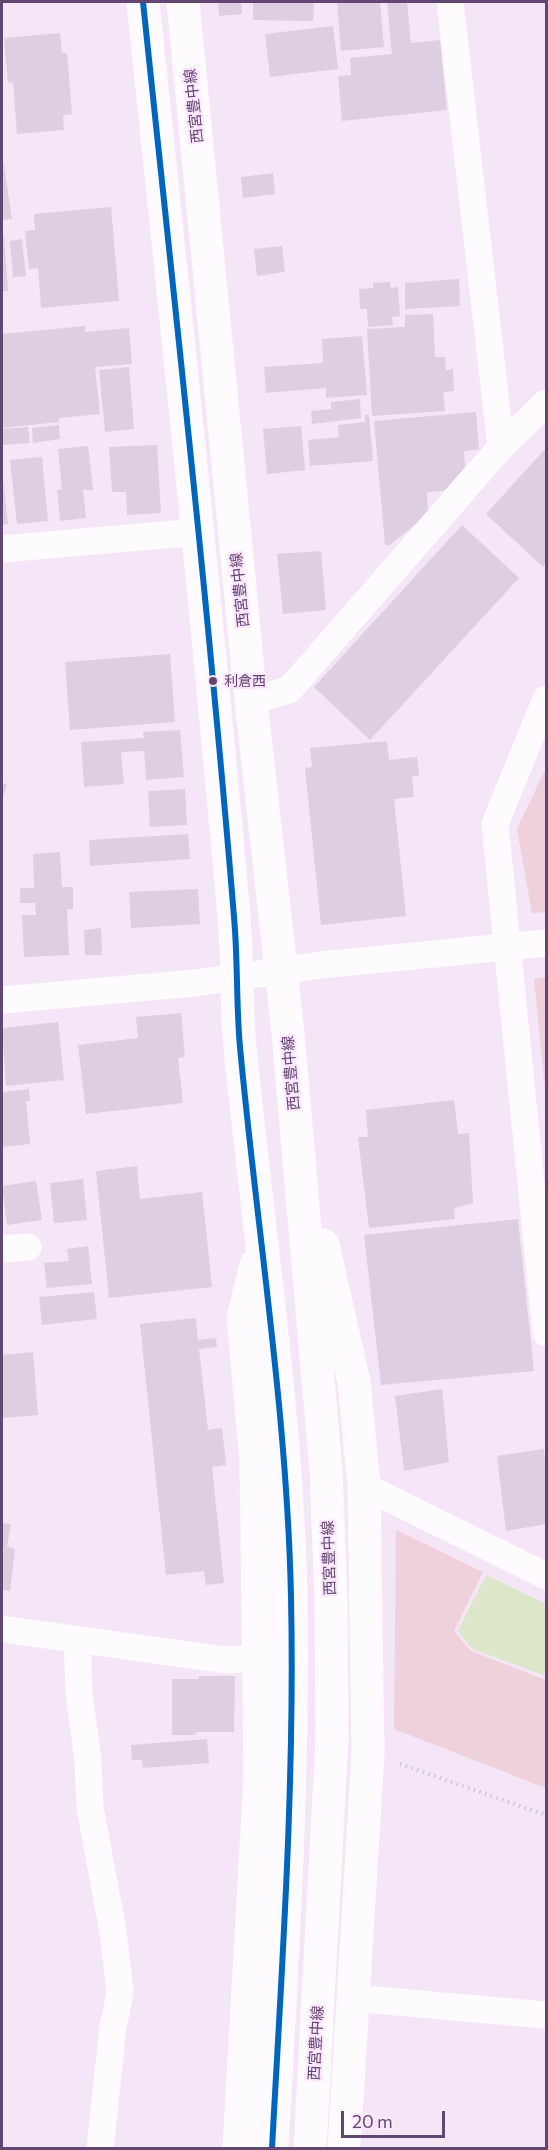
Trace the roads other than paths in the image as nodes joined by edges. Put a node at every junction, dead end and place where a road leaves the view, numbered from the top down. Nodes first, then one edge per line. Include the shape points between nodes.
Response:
1 (143, 2) edge
2 (183, 2) edge
3 (450, 2) edge
4 (546, 404) edge
5 (501, 447) junction
6 (198, 532) junction
7 (2, 549) edge
8 (546, 699) edge
9 (251, 701) junction
10 (546, 943) edge
11 (506, 947) junction
12 (281, 970) junction
13 (238, 976) junction
14 (2, 1000) edge
15 (296, 1123) junction
16 (261, 1243) junction
17 (28, 1247) dead end
18 (2, 1249) edge
19 (546, 1333) edge
20 (364, 1486) junction
21 (546, 1576) edge
22 (2, 1629) edge
23 (77, 1641) junction
24 (258, 1658) junction
25 (352, 1998) junction
26 (546, 2015) edge
27 (100, 2148) edge
28 (239, 2148) edge
29 (272, 2148) edge
30 (310, 2148) edge
31 (344, 2148) edge

1 - 6 main road
2 - 9 main road, 西宮豊中線
3 - 5 street
4 - 5 street
5 - 9 street via 289,690
6 - 7 street
6 - 13 main road
8 - 11 street via 495,824
9 - 12 main road, 西宮豊中線
10 - 11 street
11 - 12 street
11 - 19 street
12 - 13 street
12 - 15 main road, 西宮豊中線
13 - 14 street
13 - 16 main road via 239,1038
15 - 20 main road via 354,1382
15 - 30 main road, 西宮豊中線 via 326,1471 331,1597 332,1739
16 - 24 main road via 243,1318 256,1461
16 - 29 main road via 285,1465 291,1592 292,1740
17 - 18 street
20 - 21 street
20 - 25 main road via 368,1753
22 - 23 street
23 - 24 street via 226,1660
23 - 27 street via 90,1808 120,1992
24 - 28 main road via 260,1776
25 - 26 street
25 - 31 main road

